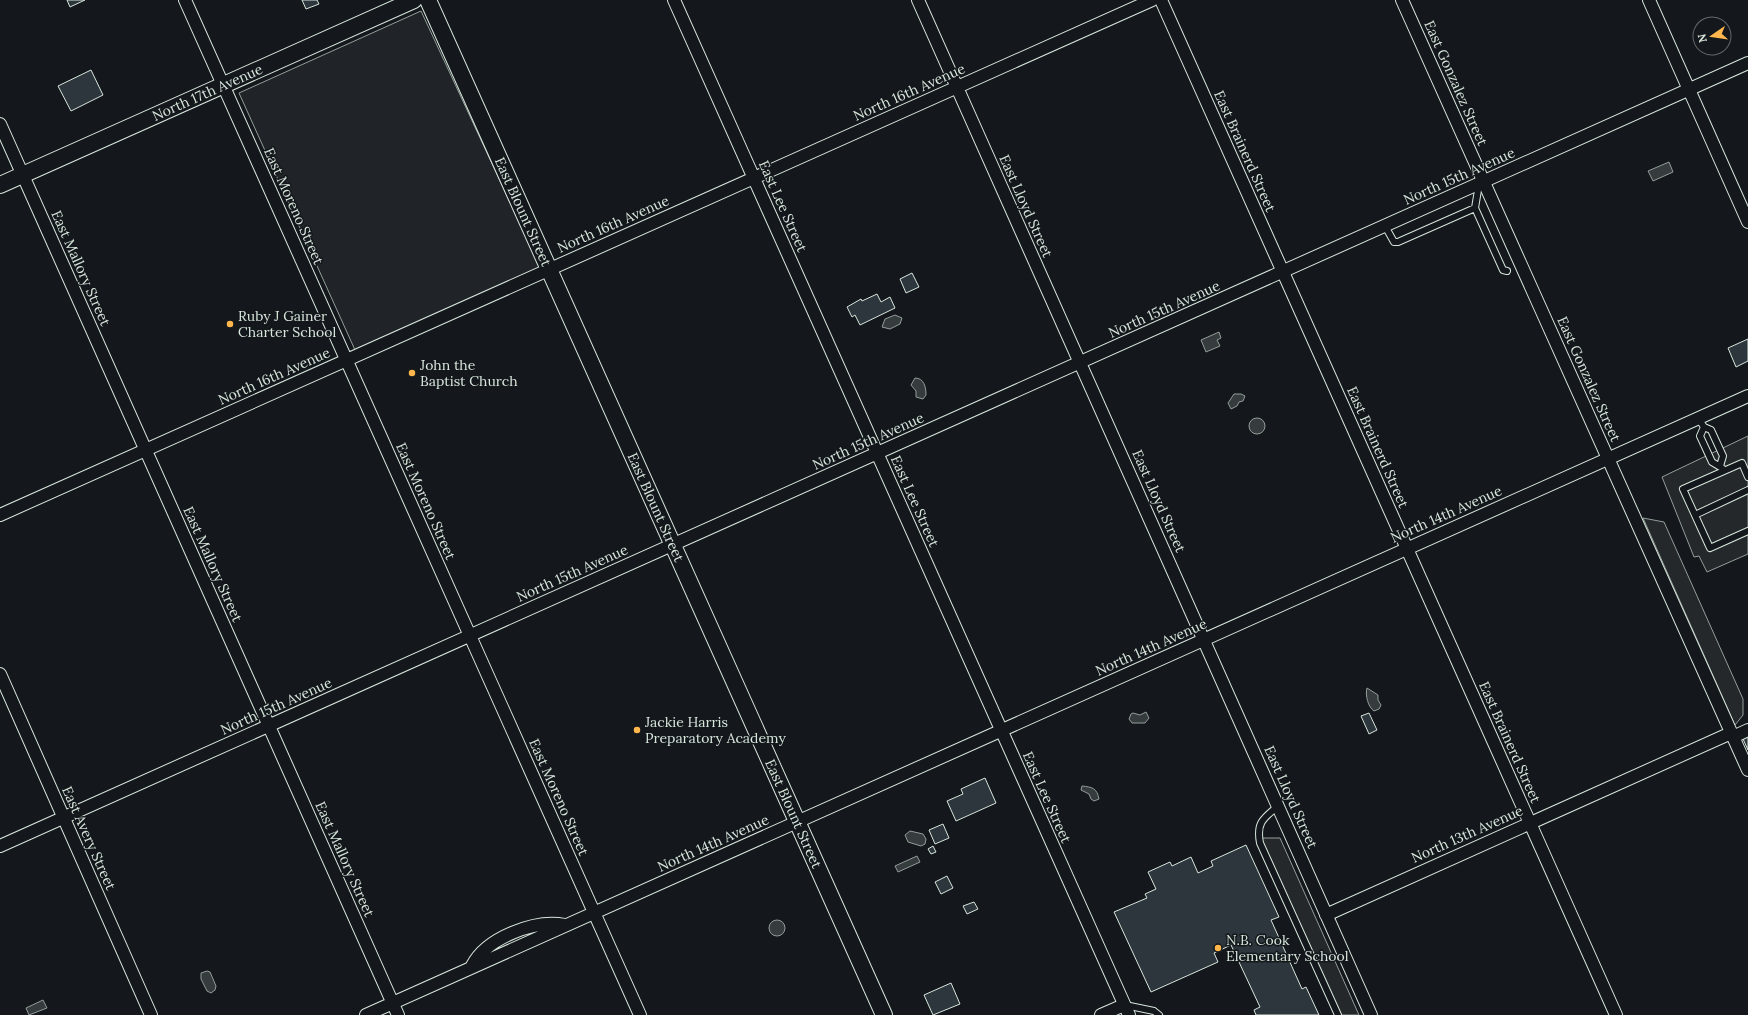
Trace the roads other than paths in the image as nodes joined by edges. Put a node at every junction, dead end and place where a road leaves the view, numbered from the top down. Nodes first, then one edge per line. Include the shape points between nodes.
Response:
1 (185, 0) edge
2 (414, 0) edge
3 (428, 0) edge
4 (674, 0) edge
5 (918, 0) edge
6 (1152, 0) edge
7 (1161, 0) edge
8 (1402, 0) edge
9 (1649, 0) edge
10 (1748, 63) edge
11 (223, 85) junction
12 (957, 87) junction
13 (1689, 90) junction
14 (0, 124) edge
15 (23, 175) junction
16 (754, 178) junction
17 (1482, 182) junction
18 (0, 185) edge
19 (1475, 208) junction
20 (1748, 222) edge
21 (1385, 226) junction
22 (549, 270) junction
23 (1283, 271) junction
24 (1507, 271) dead end
25 (346, 360) junction
26 (1080, 362) junction
27 (1748, 396) edge
28 (1701, 422) junction
29 (146, 450) junction
30 (877, 453) junction
31 (1608, 458) junction
32 (1722, 468) junction
33 (1748, 477) edge
34 (1748, 490) edge
35 (0, 515) edge
36 (1695, 515) junction
37 (1748, 531) edge
38 (673, 545) junction
39 (1407, 549) junction
40 (470, 636) junction
41 (1204, 640) junction
42 (0, 674) edge
43 (269, 726) junction
44 (1001, 730) junction
45 (1748, 730) edge
46 (1732, 735) junction
47 (1748, 770) edge
48 (1278, 806) junction
49 (64, 818) junction
50 (797, 822) junction
51 (1529, 822) junction
52 (0, 846) edge
53 (594, 913) junction
54 (1326, 914) junction
55 (393, 1003) junction
56 (1126, 1010) edge
57 (151, 1015) edge
58 (366, 1015) edge
59 (398, 1015) edge
60 (640, 1015) edge
61 (884, 1015) edge
62 (1100, 1015) edge
63 (1159, 1015) edge
64 (1338, 1015) edge
65 (1372, 1015) edge
66 (1616, 1015) edge

1 - 11 street, East Moreno Street
2 - 11 street, North 17th Avenue
3 - 22 street, East Blount Street
4 - 16 street, East Lee Street
5 - 12 street, East Lloyd Street
6 - 12 street, North 16th Avenue
7 - 23 street, East Brainerd Street
8 - 17 street, East Gonzalez Street
9 - 13 street
10 - 13 street, North 15th Avenue
11 - 15 street, North 17th Avenue
11 - 25 street, East Moreno Street
12 - 16 street, North 16th Avenue
12 - 26 street, East Lloyd Street
13 - 17 street, North 15th Avenue
13 - 20 street
14 - 15 street, East Mallory Street
15 - 18 street, North 17th Avenue
15 - 29 street, East Mallory Street
16 - 22 street, North 16th Avenue
16 - 30 street, East Lee Street
17 - 19 lane
17 - 21 street, North 15th Avenue
17 - 31 street, East Gonzalez Street
19 - 21 lane via 1398,242 1394,242
19 - 24 lane via 1503,270
21 - 23 street, North 15th Avenue
22 - 25 street, North 16th Avenue
22 - 38 street, East Blount Street
23 - 26 street, North 15th Avenue
23 - 39 street, East Brainerd Street
25 - 29 street, North 16th Avenue
25 - 40 street, East Moreno Street
26 - 30 street, North 15th Avenue
26 - 41 street, East Lloyd Street
27 - 28 street, North 14th Avenue
28 - 31 street, North 14th Avenue
28 - 32 lane via 1711,430 1723,456
28 - 32 lane via 1700,436 1712,462
29 - 35 street, North 16th Avenue
29 - 43 street, East Mallory Street
30 - 38 street, North 15th Avenue
30 - 44 street, East Lee Street
31 - 39 street, North 14th Avenue
31 - 46 street, East Gonzalez Street
32 - 33 lane via 1742,463
32 - 36 lane via 1682,489
34 - 36 lane
36 - 37 lane via 1710,548
38 - 40 street, North 15th Avenue
38 - 50 street, East Blount Street
39 - 41 street, North 14th Avenue
39 - 51 street, East Brainerd Street
40 - 43 street, North 15th Avenue
40 - 53 street, East Moreno Street
41 - 44 street, North 14th Avenue
41 - 48 street, East Lloyd Street
42 - 49 street, East Avery Street
43 - 49 street, North 15th Avenue
43 - 55 street, East Mallory Street
44 - 50 street, North 14th Avenue
44 - 56 street, East Lee Street
45 - 46 street, North 13th Avenue
46 - 47 street, East Gonzalez Street
46 - 51 street, North 13th Avenue
48 - 54 street, East Lloyd Street
48 - 64 lane via 1262,819 1258,830 1260,843
49 - 52 street, North 15th Avenue
49 - 57 street, East Avery Street
50 - 53 street, North 14th Avenue
50 - 61 street, East Blount Street
51 - 54 street, North 13th Avenue
51 - 66 street, East Brainerd Street
53 - 55 street, North 14th Avenue via 566,926 548,924 518,930 482,952 472,967
53 - 60 street, East Moreno Street
54 - 65 street, East Lloyd Street
55 - 58 street, North 14th Avenue
55 - 59 street, East Mallory Street
56 - 62 street
56 - 63 lane via 1154,1011

